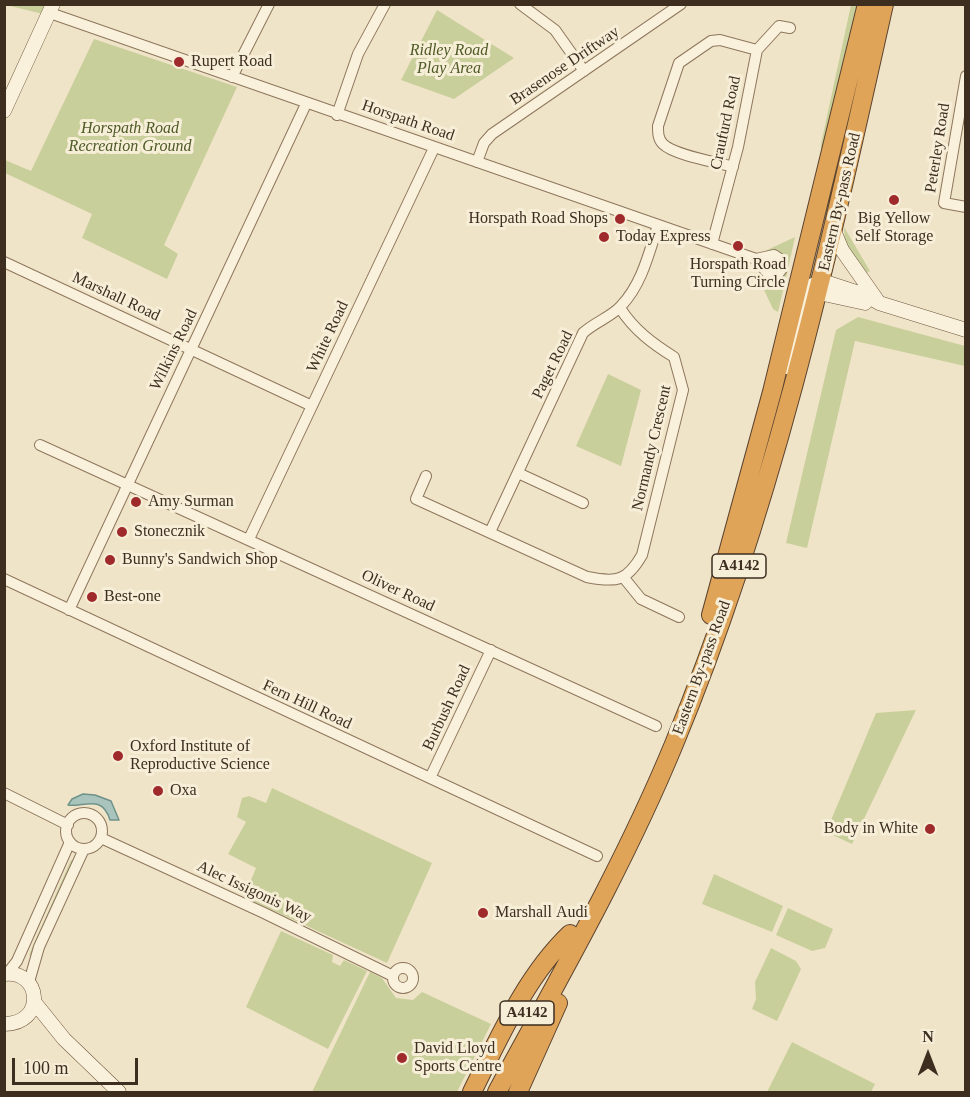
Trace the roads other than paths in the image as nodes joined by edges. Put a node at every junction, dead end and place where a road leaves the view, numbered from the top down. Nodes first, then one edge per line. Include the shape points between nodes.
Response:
1 (269, 4) edge
2 (385, 4) edge
3 (520, 4) edge
4 (867, 4) edge
5 (885, 4) edge
6 (676, 6) edge
7 (51, 9) edge
8 (790, 28) dead end
9 (757, 50) junction
10 (584, 71) junction
11 (966, 76) edge
12 (232, 77) junction
13 (306, 104) junction
14 (4, 111) edge
15 (337, 115) junction
16 (434, 148) junction
17 (477, 162) junction
18 (733, 166) junction
19 (966, 207) edge
20 (658, 225) junction
21 (834, 231) junction
22 (712, 244) junction
23 (756, 259) dead end
24 (4, 262) edge
25 (813, 284) junction
26 (879, 303) junction
27 (620, 308) junction
28 (966, 330) edge
29 (192, 349) junction
30 (312, 406) junction
31 (40, 445) dead end
32 (518, 473) junction
33 (426, 476) dead end
34 (126, 484) junction
35 (583, 503) dead end
36 (490, 532) junction
37 (249, 539) junction
38 (624, 578) junction
39 (4, 579) edge
40 (69, 610) junction
41 (679, 617) dead end
42 (491, 650) junction
43 (656, 726) dead end
44 (430, 778) junction
45 (4, 793) edge
46 (68, 825) junction
47 (101, 838) junction
48 (70, 842) junction
49 (84, 849) junction
50 (628, 849) junction
51 (597, 856) dead end
52 (570, 933) junction
53 (6, 974) edge
54 (393, 976) dead end
55 (29, 982) junction
56 (35, 1003) junction
57 (10, 1025) edge
58 (64, 1039) junction
59 (119, 1092) edge
60 (472, 1092) edge
61 (484, 1092) edge
62 (497, 1092) edge
63 (518, 1092) edge

1 - 12 street
2 - 15 street via 358,54
3 - 10 street via 555,30
4 - 25 highway, Eastern By-pass Road / A4142
5 - 21 highway, Eastern By-pass Road / A4142
6 - 10 street, Brasenose Driftway
7 - 12 street, Horspath Road
7 - 14 main road
8 - 9 street via 779,26
9 - 18 street, Craufurd Road
9 - 18 street via 711,41 679,63 658,126 658,136 671,149
10 - 17 street, Brasenose Driftway via 487,138
11 - 19 street, Peterley Road via 944,203
12 - 13 street, Horspath Road
13 - 15 street, Horspath Road
13 - 29 street, Wilkins Road
15 - 16 street, Horspath Road
16 - 17 street, Horspath Road
16 - 30 street, White Road
17 - 20 street, Horspath Road
18 - 22 street, Craufurd Road
20 - 22 street, Horspath Road
20 - 27 street, Paget Road via 641,277
21 - 25 highway, Eastern By-pass Road / A4142
21 - 26 main road via 842,250
22 - 23 street, Horspath Road
24 - 29 street, Marshall Road
25 - 26 main road via 862,303
25 - 50 highway, Eastern By-pass Road / A4142 via 774,462 710,652
25 - 52 highway, Eastern By-pass Road / A4142 via 772,392 710,618 665,739 616,847
26 - 28 main road
27 - 32 street, Paget Road via 583,333
27 - 38 street, Normandy Crescent via 644,336 674,357 683,390 642,555
29 - 30 street, Marshall Road
29 - 34 street, Wilkins Road
30 - 37 street, White Road
31 - 34 street, Oliver Road
32 - 35 street
32 - 36 street, Paget Road
33 - 36 street via 412,497
34 - 37 street, Oliver Road
34 - 40 street, Wilkins Road
36 - 38 street via 587,577 606,581
37 - 42 street, Oliver Road
38 - 41 street via 640,599
39 - 40 street, Fern Hill Road
40 - 44 street, Fern Hill Road
42 - 43 street, Oliver Road
42 - 44 street, Burbush Road
44 - 51 street, Fern Hill Road
45 - 46 street
46 - 47 street via 75,816 91,815 100,822
46 - 48 street via 66,834
47 - 49 street via 94,847
47 - 54 street, Alec Issigonis Way
48 - 49 street
48 - 53 street via 17,962
49 - 55 street via 39,947
50 - 62 highway, Eastern By-pass Road / A4142
50 - 63 highway via 602,915
52 - 60 highway via 536,975
52 - 61 highway, Eastern By-pass Road / A4142
53 - 55 main road via 21,976
55 - 56 main road
56 - 57 main road via 30,1015
56 - 58 main road
57 - 58 main road via 40,1024
58 - 59 main road

